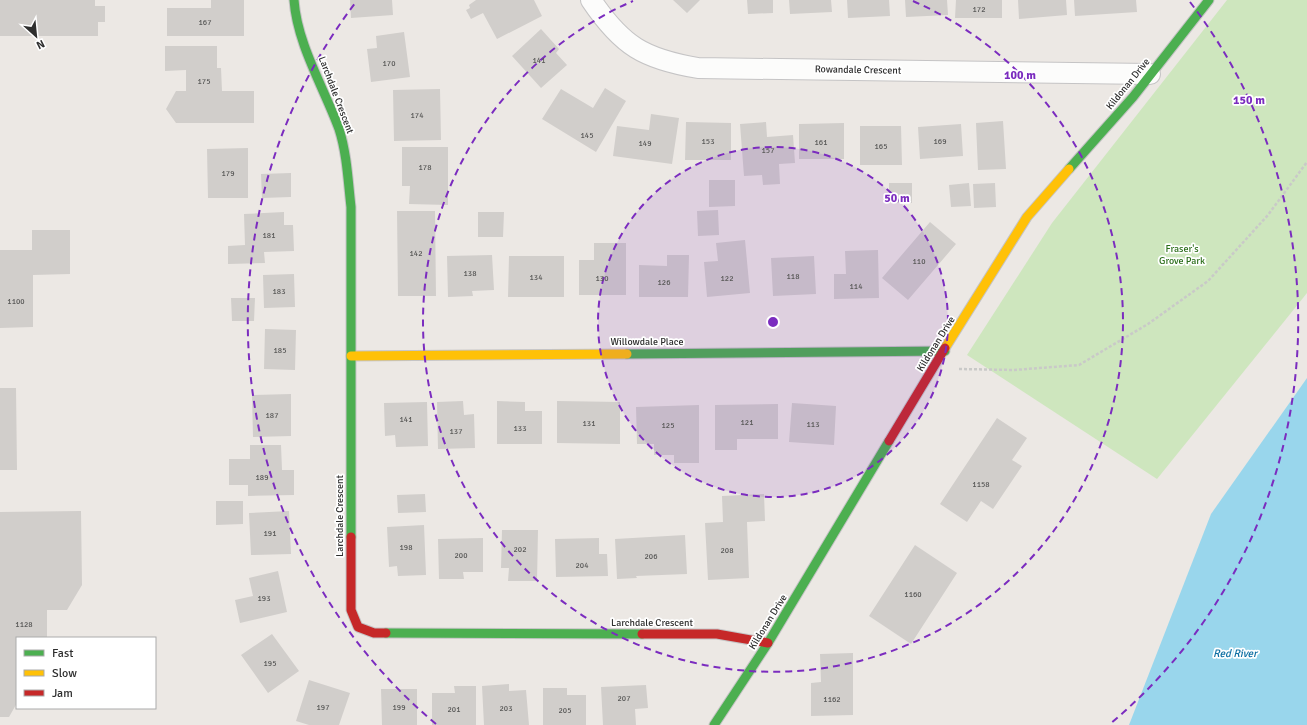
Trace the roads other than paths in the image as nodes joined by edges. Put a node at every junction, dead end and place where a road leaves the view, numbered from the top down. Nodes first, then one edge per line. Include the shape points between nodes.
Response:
1 (294, 0) edge
2 (591, 0) edge
3 (1209, 0) edge
4 (1150, 74) junction
5 (944, 351) junction
6 (350, 356) junction
7 (768, 643) junction
8 (714, 725) edge

1 - 6 street, Larchdale Crescent via 295,13 310,60 339,130 347,168 351,207
2 - 4 street, Rowandale Crescent via 613,30 635,48 673,64 698,68
3 - 4 street, Kildonan Drive
4 - 5 street, Kildonan Drive via 1134,98 1028,217
5 - 6 street, Willowdale Place
5 - 7 street, Kildonan Drive
6 - 7 street, Larchdale Crescent via 351,610 358,627 374,633 717,634
7 - 8 street, Kildonan Drive

